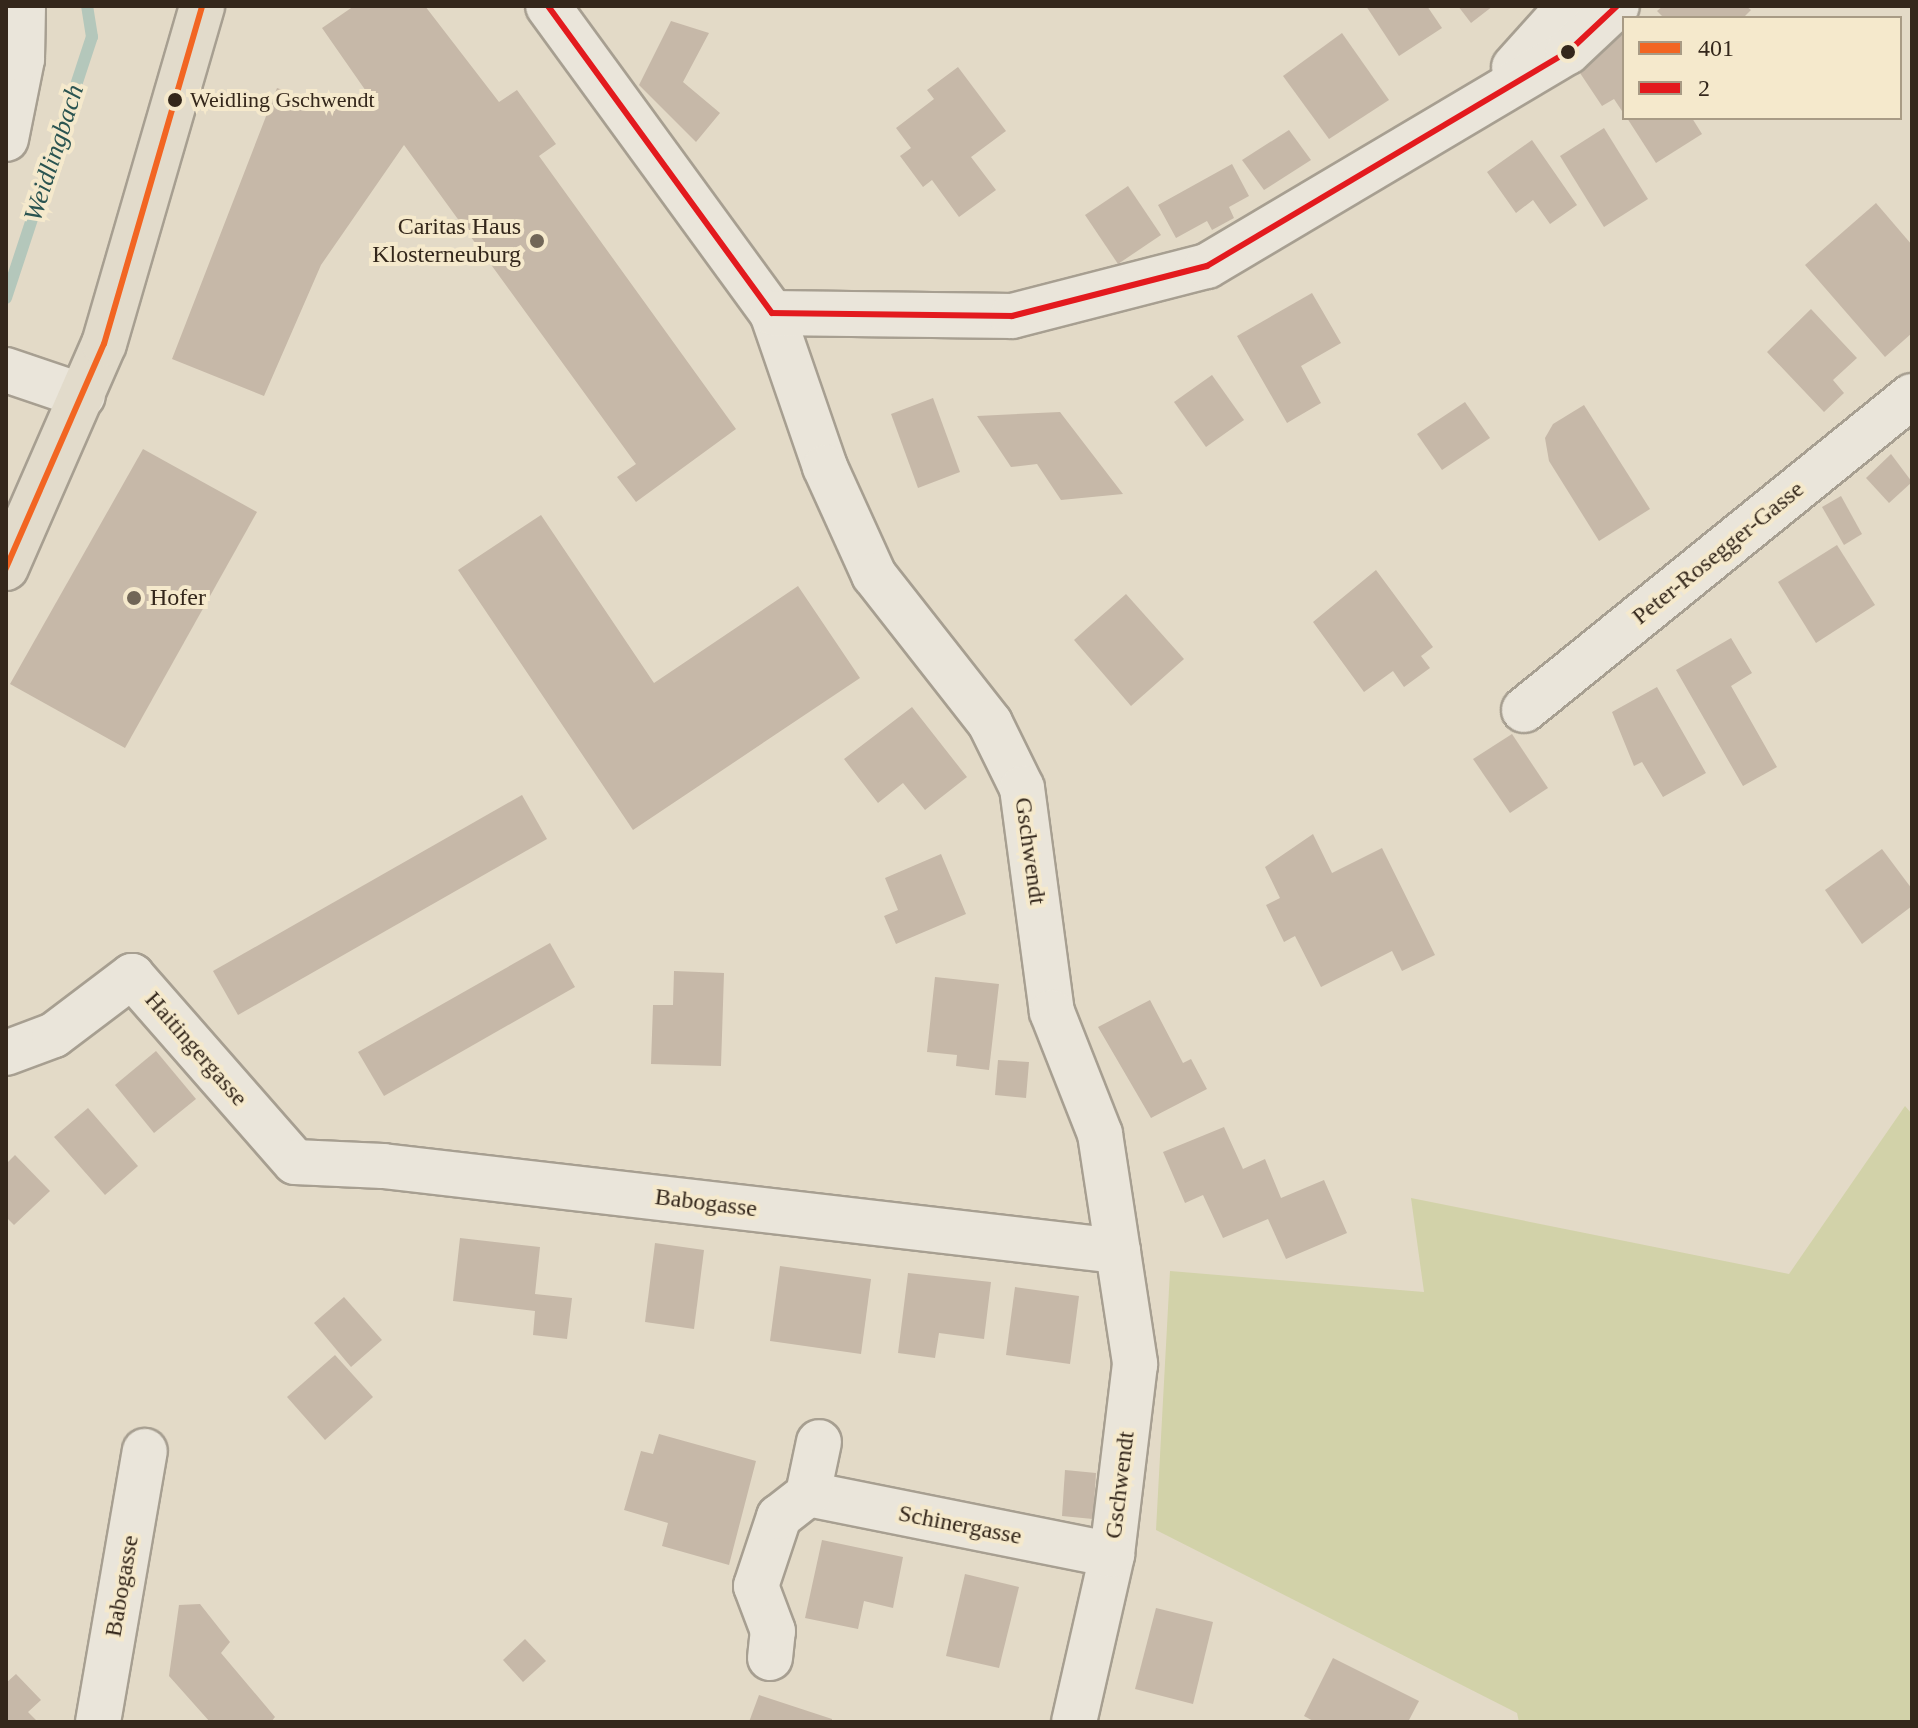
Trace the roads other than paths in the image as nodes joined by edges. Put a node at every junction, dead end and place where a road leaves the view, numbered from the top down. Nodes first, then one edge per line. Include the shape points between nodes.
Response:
1 (23, 6) edge
2 (202, 6) edge
3 (548, 6) edge
4 (1569, 6) edge
5 (1617, 6) edge
6 (1479, 105) junction
7 (6, 139) edge
8 (772, 313) junction
9 (19, 376) edge
10 (83, 396) junction
11 (1912, 396) edge
12 (6, 568) edge
13 (1524, 710) dead end
14 (6, 1053) edge
15 (295, 1162) joint
16 (1118, 1251) junction
17 (819, 1442) dead end
18 (145, 1451) dead end
19 (808, 1494) junction
20 (1112, 1555) junction
21 (770, 1658) dead end
22 (98, 1722) edge
23 (1074, 1722) edge

1 - 7 street via 22,59
2 - 10 main road via 104,344
3 - 8 street, Gschwendt
4 - 6 street
5 - 6 street via 1568,52
6 - 8 street via 1207,266 1012,316
8 - 16 street, Gschwendt via 825,467 874,575 990,723 1022,788 1052,1012 1100,1134
9 - 10 street
10 - 12 main road
11 - 13 street, Peter-Rosegger-Gasse
14 - 15 street, Haitingergasse via 54,1035 132,976
15 - 16 street, Babogasse via 383,1166
16 - 20 street, Gschwendt via 1135,1364
17 - 19 street
18 - 22 street, Babogasse
19 - 20 street, Schinergasse
19 - 21 street via 779,1517 756,1586 773,1631
20 - 23 street, Gschwendt

